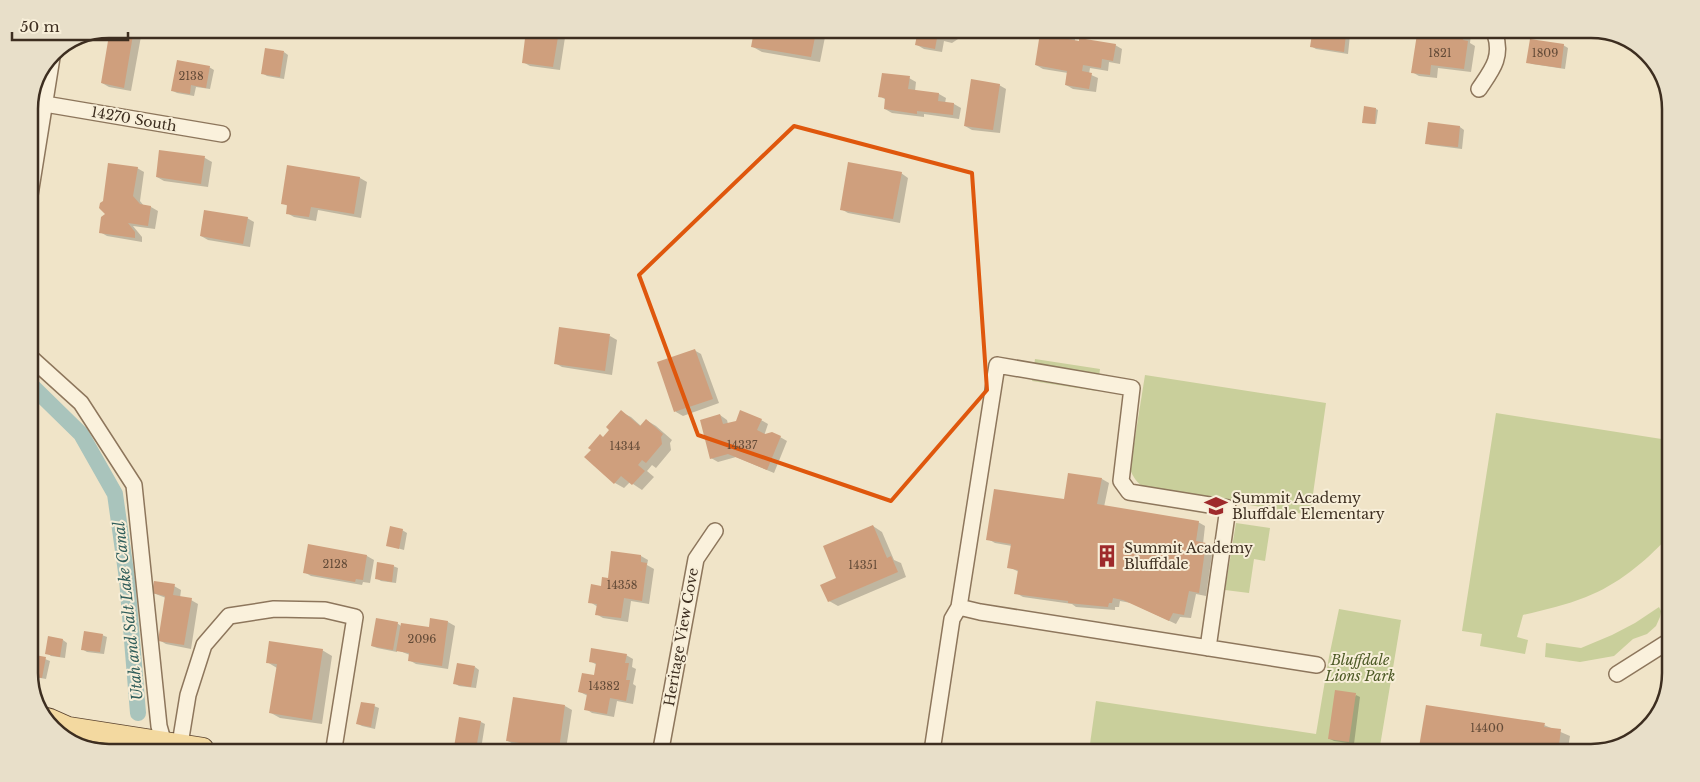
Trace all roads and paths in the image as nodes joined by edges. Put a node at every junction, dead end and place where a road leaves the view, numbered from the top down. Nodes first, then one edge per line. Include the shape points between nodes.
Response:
1 (1495, 38) edge
2 (51, 66) edge
3 (1479, 89) dead end
4 (45, 104) junction
5 (222, 134) dead end
6 (38, 146) edge
7 (38, 364) edge
8 (715, 531) dead end
9 (959, 607) junction
10 (1662, 646) edge
11 (1208, 648) junction
12 (1317, 665) dead end
13 (1617, 674) dead end
14 (62, 727) edge
15 (169, 744) edge
16 (335, 744) edge
17 (662, 744) edge
18 (933, 744) edge

1 - 3 street via 1496,64
2 - 4 street
4 - 5 street, 14270 South
4 - 6 street
7 - 15 street via 81,403 134,485 159,726
8 - 17 street, Heritage View Cove via 696,559
9 - 11 street
9 - 11 street via 996,366 1132,388 1121,480 1129,492 1228,508
9 - 18 street via 952,619
10 - 13 street
11 - 12 street
14 - 15 main road
15 - 16 street via 204,645 229,616 274,609 325,610 355,617

